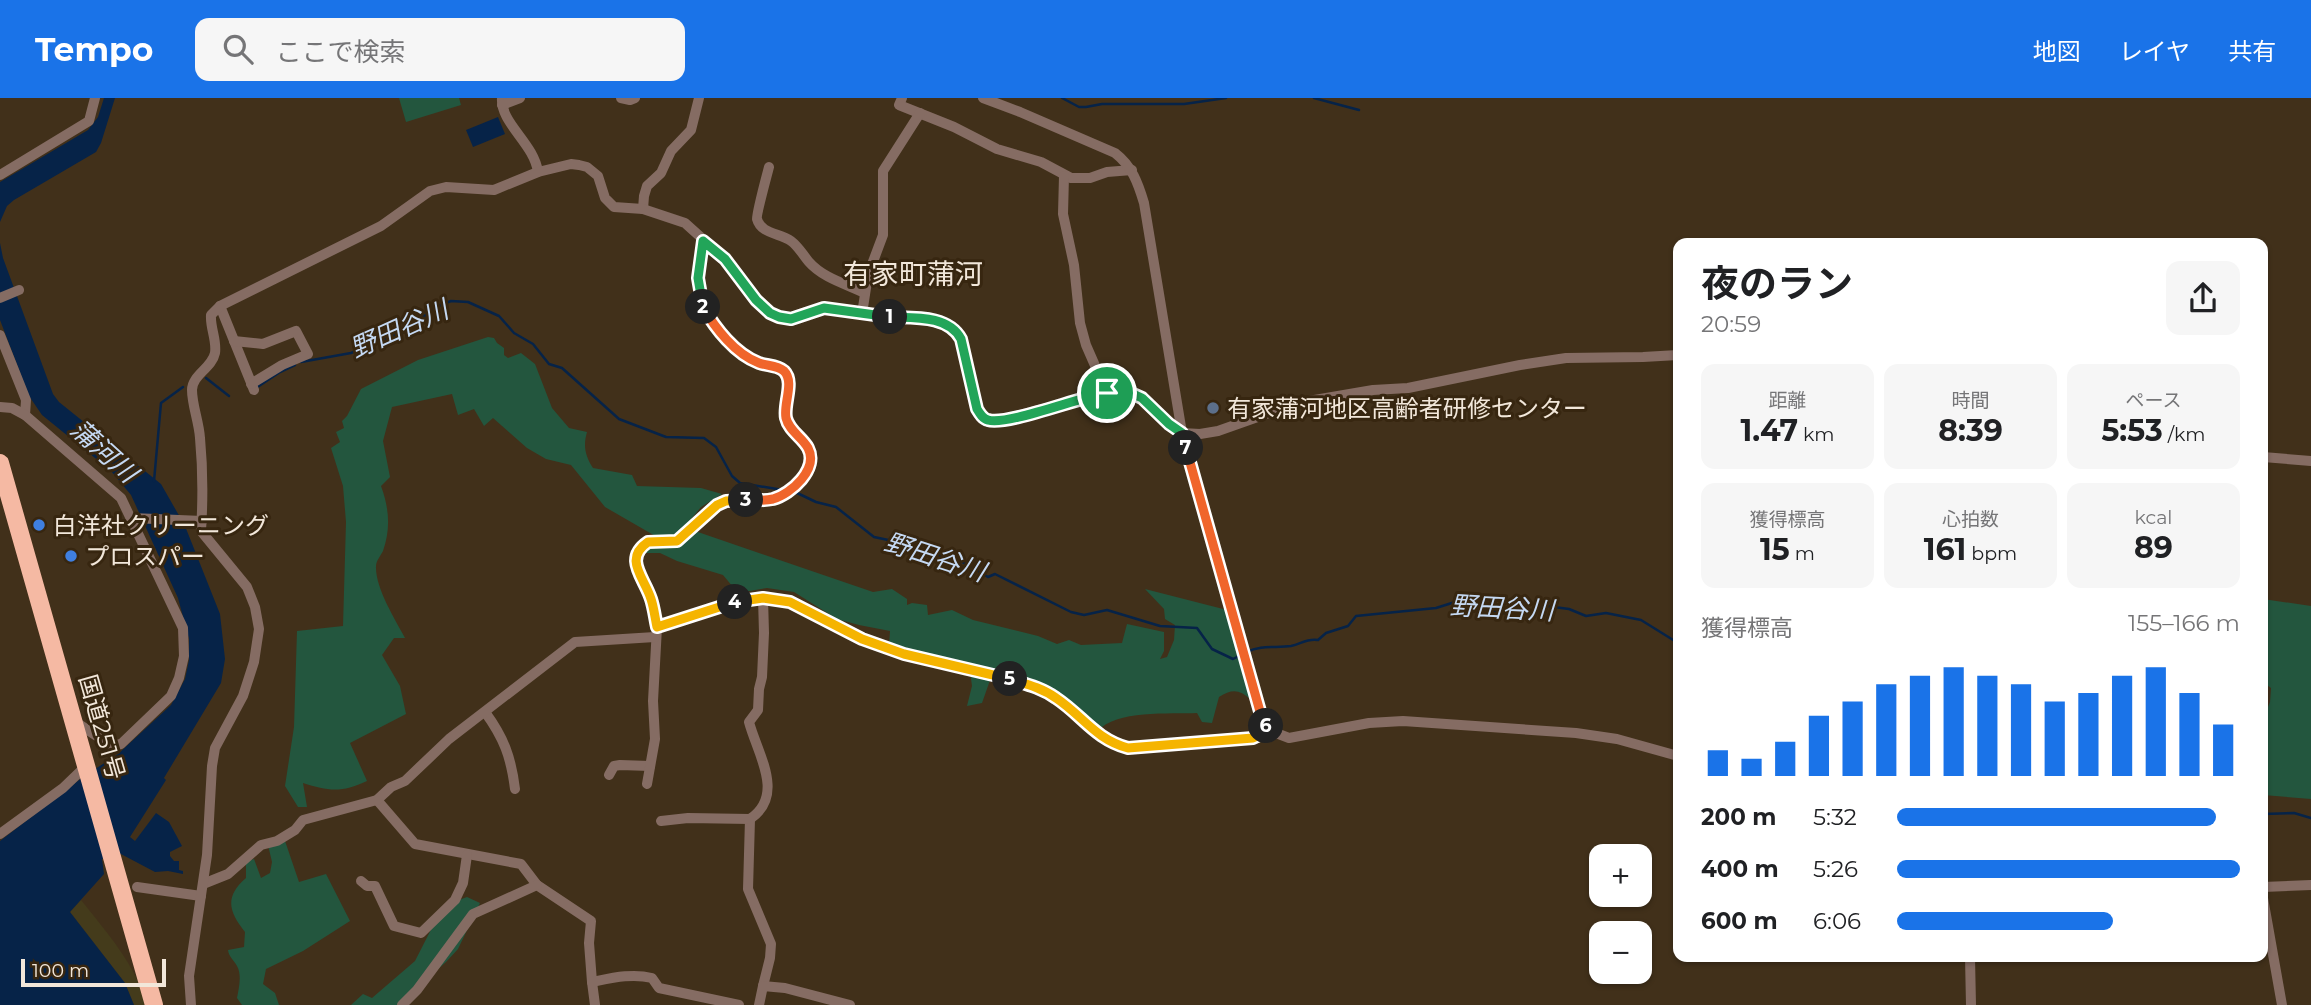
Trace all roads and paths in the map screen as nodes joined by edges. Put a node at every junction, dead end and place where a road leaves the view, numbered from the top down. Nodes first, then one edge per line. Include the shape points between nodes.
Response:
1 (95, 98) edge
2 (520, 98) edge
3 (621, 98) edge
4 (635, 98) edge
5 (699, 98) edge
6 (902, 98) edge
7 (983, 98) edge
8 (502, 101) edge
9 (920, 113) junction
10 (769, 167) dead end
11 (1132, 170) junction
12 (538, 172) junction
13 (0, 175) edge
14 (1064, 176) junction
15 (643, 209) junction
16 (703, 241) junction
17 (18, 291) dead end
18 (865, 293) junction
19 (0, 298) edge
20 (220, 306) junction
21 (862, 314) junction
22 (0, 335) edge
23 (234, 341) junction
24 (1673, 355) edge
25 (1107, 393) junction
26 (0, 407) edge
27 (25, 415) junction
28 (1182, 433) junction
29 (2268, 457) edge
30 (2311, 461) edge
31 (0, 463) edge
32 (132, 518) junction
33 (202, 521) junction
34 (763, 598) junction
35 (656, 632) junction
36 (485, 712) junction
37 (73, 720) junction
38 (1270, 730) junction
39 (1673, 755) edge
40 (87, 766) junction
41 (650, 766) junction
42 (609, 775) dead end
43 (647, 784) dead end
44 (515, 789) dead end
45 (377, 800) junction
46 (750, 819) junction
47 (661, 821) dead end
48 (0, 834) edge
49 (467, 856) junction
50 (361, 881) dead end
51 (203, 884) junction
52 (537, 885) junction
53 (2311, 886) edge
54 (137, 887) dead end
55 (2268, 887) edge
56 (201, 896) junction
57 (2268, 926) edge
58 (1970, 962) edge
59 (592, 982) junction
60 (763, 986) junction
61 (154, 1005) edge
62 (191, 1005) edge
63 (402, 1005) edge
64 (595, 1005) edge
65 (740, 1005) edge
66 (759, 1005) edge
67 (850, 1005) edge
68 (1971, 1005) edge
69 (2282, 1005) edge

1 - 13 street via 89,121
2 - 8 street
3 - 4 street
5 - 15 street via 691,130 647,186
6 - 9 street via 899,105
7 - 11 street via 1115,153
8 - 12 street via 504,113 536,158
9 - 14 street via 997,149 1041,162
9 - 18 street via 883,171 883,235
10 - 18 street via 757,209 760,226 791,240 828,277
11 - 14 street via 1080,179
11 - 28 street via 1144,204
12 - 15 street via 571,164 587,167 598,177 610,204
12 - 20 street via 494,190 446,187 430,191 381,226
14 - 25 street via 1063,214 1080,323
15 - 16 street via 685,223
16 - 21 street via 725,259 770,313 791,319 824,308
16 - 35 street via 698,278 701,303 731,344 788,377 788,422 809,450 811,462 806,475 783,494 765,500 726,501 677,541 648,542 639,550 636,564 651,599
17 - 19 street
18 - 21 street
20 - 23 street
20 - 33 street via 211,316 216,344 212,361 195,380 192,391 200,438
21 - 25 street via 921,318 951,327 961,339 977,409 987,420
22 - 27 street via 26,400
23 - 23 street via 263,344 296,331 308,354 282,365 253,387
24 - 28 street via 1566,358 1408,388 1297,403 1218,431
25 - 28 street via 1142,398
26 - 27 street
27 - 32 street via 121,498
28 - 38 street via 1263,722
29 - 30 street
31 - 37 highway, 国道251号
32 - 33 street
32 - 37 street via 183,628 179,678 172,696 121,744 112,746
33 - 51 street via 203,536 247,587 259,629 243,696 215,748
34 - 35 street via 740,600
34 - 38 street via 790,602 862,639 904,654 1035,686 1068,707 1095,733 1128,748 1253,738
34 - 46 street via 762,677 758,710 749,722 766,772 767,792 762,809
35 - 36 street via 575,642
35 - 41 street via 655,739
36 - 44 street via 505,744
36 - 45 street
37 - 40 highway, 国道251号
38 - 39 street via 1295,738 1403,721 1576,733
40 - 48 street
40 - 61 highway, 国道251号
41 - 42 street via 614,766
41 - 43 street
45 - 49 street via 415,844
45 - 51 street via 303,820 286,836 261,845 228,874
46 - 47 street
46 - 60 street via 748,889 771,944
49 - 50 street via 455,900 421,933 394,926 375,886
49 - 52 street via 521,864
51 - 56 street
52 - 59 street via 592,921
52 - 63 street via 472,914
53 - 55 street
54 - 56 street
56 - 62 street via 189,976
57 - 69 street
58 - 68 street
59 - 64 street
59 - 65 street via 642,975 652,978 659,988
60 - 66 street
60 - 67 street

